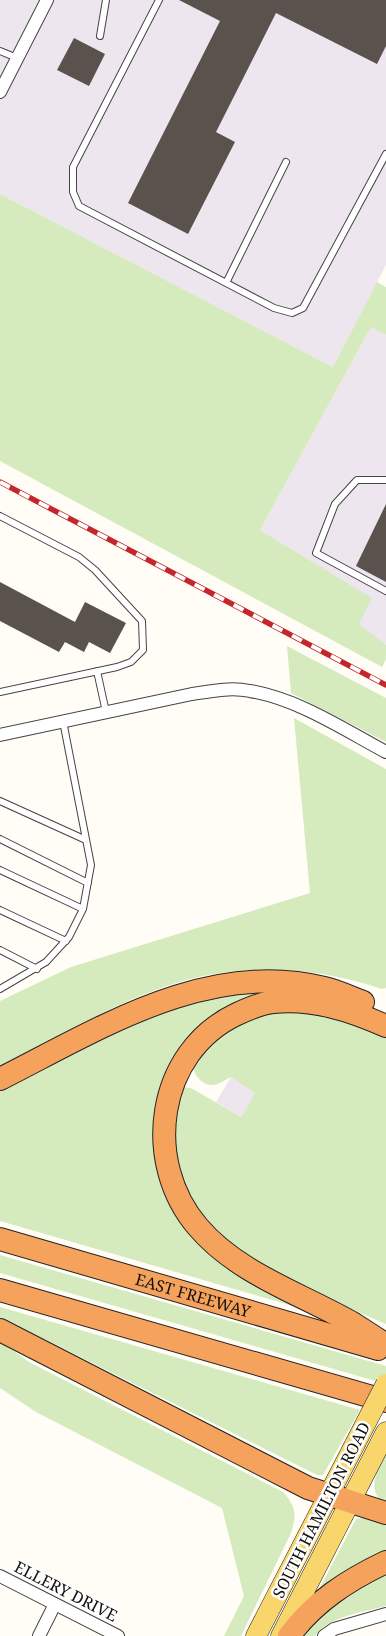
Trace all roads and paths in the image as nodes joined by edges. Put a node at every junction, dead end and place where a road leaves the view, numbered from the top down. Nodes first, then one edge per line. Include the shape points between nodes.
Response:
1 (47, 0) edge
2 (106, 0) edge
3 (159, 0) edge
4 (100, 36) dead end
5 (0, 51) edge
6 (17, 58) junction
7 (0, 92) edge
8 (386, 154) edge
9 (286, 162) dead end
10 (226, 283) junction
11 (386, 480) edge
12 (0, 516) edge
13 (386, 592) edge
14 (97, 671) junction
15 (0, 692) edge
16 (106, 712) junction
17 (63, 721) junction
18 (0, 735) edge
19 (386, 752) edge
20 (0, 801) edge
21 (0, 838) edge
22 (86, 840) junction
23 (0, 870) edge
24 (88, 883) junction
25 (83, 909) junction
26 (0, 910) edge
27 (66, 941) junction
28 (0, 950) edge
29 (36, 969) junction
30 (0, 989) edge
31 (386, 1012) edge
32 (386, 1026) edge
33 (0, 1079) edge
34 (0, 1239) edge
35 (0, 1290) edge
36 (0, 1330) edge
37 (386, 1345) edge
38 (386, 1351) edge
39 (386, 1384) edge
40 (386, 1401) edge
41 (386, 1432) edge
42 (327, 1494) junction
43 (350, 1501) junction
44 (386, 1512) edge
45 (386, 1562) edge
46 (0, 1576) edge
47 (55, 1604) junction
48 (386, 1614) edge
49 (39, 1636) edge
50 (118, 1636) edge
51 (256, 1636) edge
52 (281, 1636) edge
53 (289, 1636) edge
54 (324, 1636) edge

1 - 6 street
2 - 4 lane
3 - 10 lane via 73,167 74,192 79,206
5 - 6 lane
6 - 7 street
8 - 10 lane via 303,308 292,313 274,308
9 - 10 lane
11 - 13 lane via 357,480 335,504 316,553
12 - 14 lane via 79,557 142,621 143,650 131,662
14 - 15 lane
14 - 16 lane
16 - 17 street
16 - 19 street via 201,692 248,690 301,707
17 - 18 street
17 - 22 lane
20 - 22 lane
21 - 24 lane
22 - 24 lane via 91,865
23 - 25 lane
24 - 25 lane
25 - 27 lane
26 - 27 lane
27 - 29 lane
28 - 29 lane
29 - 30 lane
31 - 33 highway via 324,988 294,982 262,981 201,988 141,1008
32 - 37 highway via 354,1012 296,1002 271,1002 225,1020 203,1037 184,1060 164,1114 164,1145 168,1173 182,1201 197,1226 218,1246 241,1264 354,1324
34 - 38 highway, EAST FREEWAY
35 - 40 highway
36 - 42 highway via 308,1488
39 - 42 main road, SOUTH HAMILTON ROAD, bridge
41 - 43 main road, SOUTH HAMILTON ROAD
42 - 43 highway
42 - 51 main road, SOUTH HAMILTON ROAD
43 - 44 highway
43 - 52 main road, SOUTH HAMILTON ROAD
45 - 53 highway via 351,1578 303,1617
46 - 47 street, ELLERY DRIVE
47 - 49 street
47 - 50 street, ELLERY DRIVE
48 - 54 street via 334,1629

